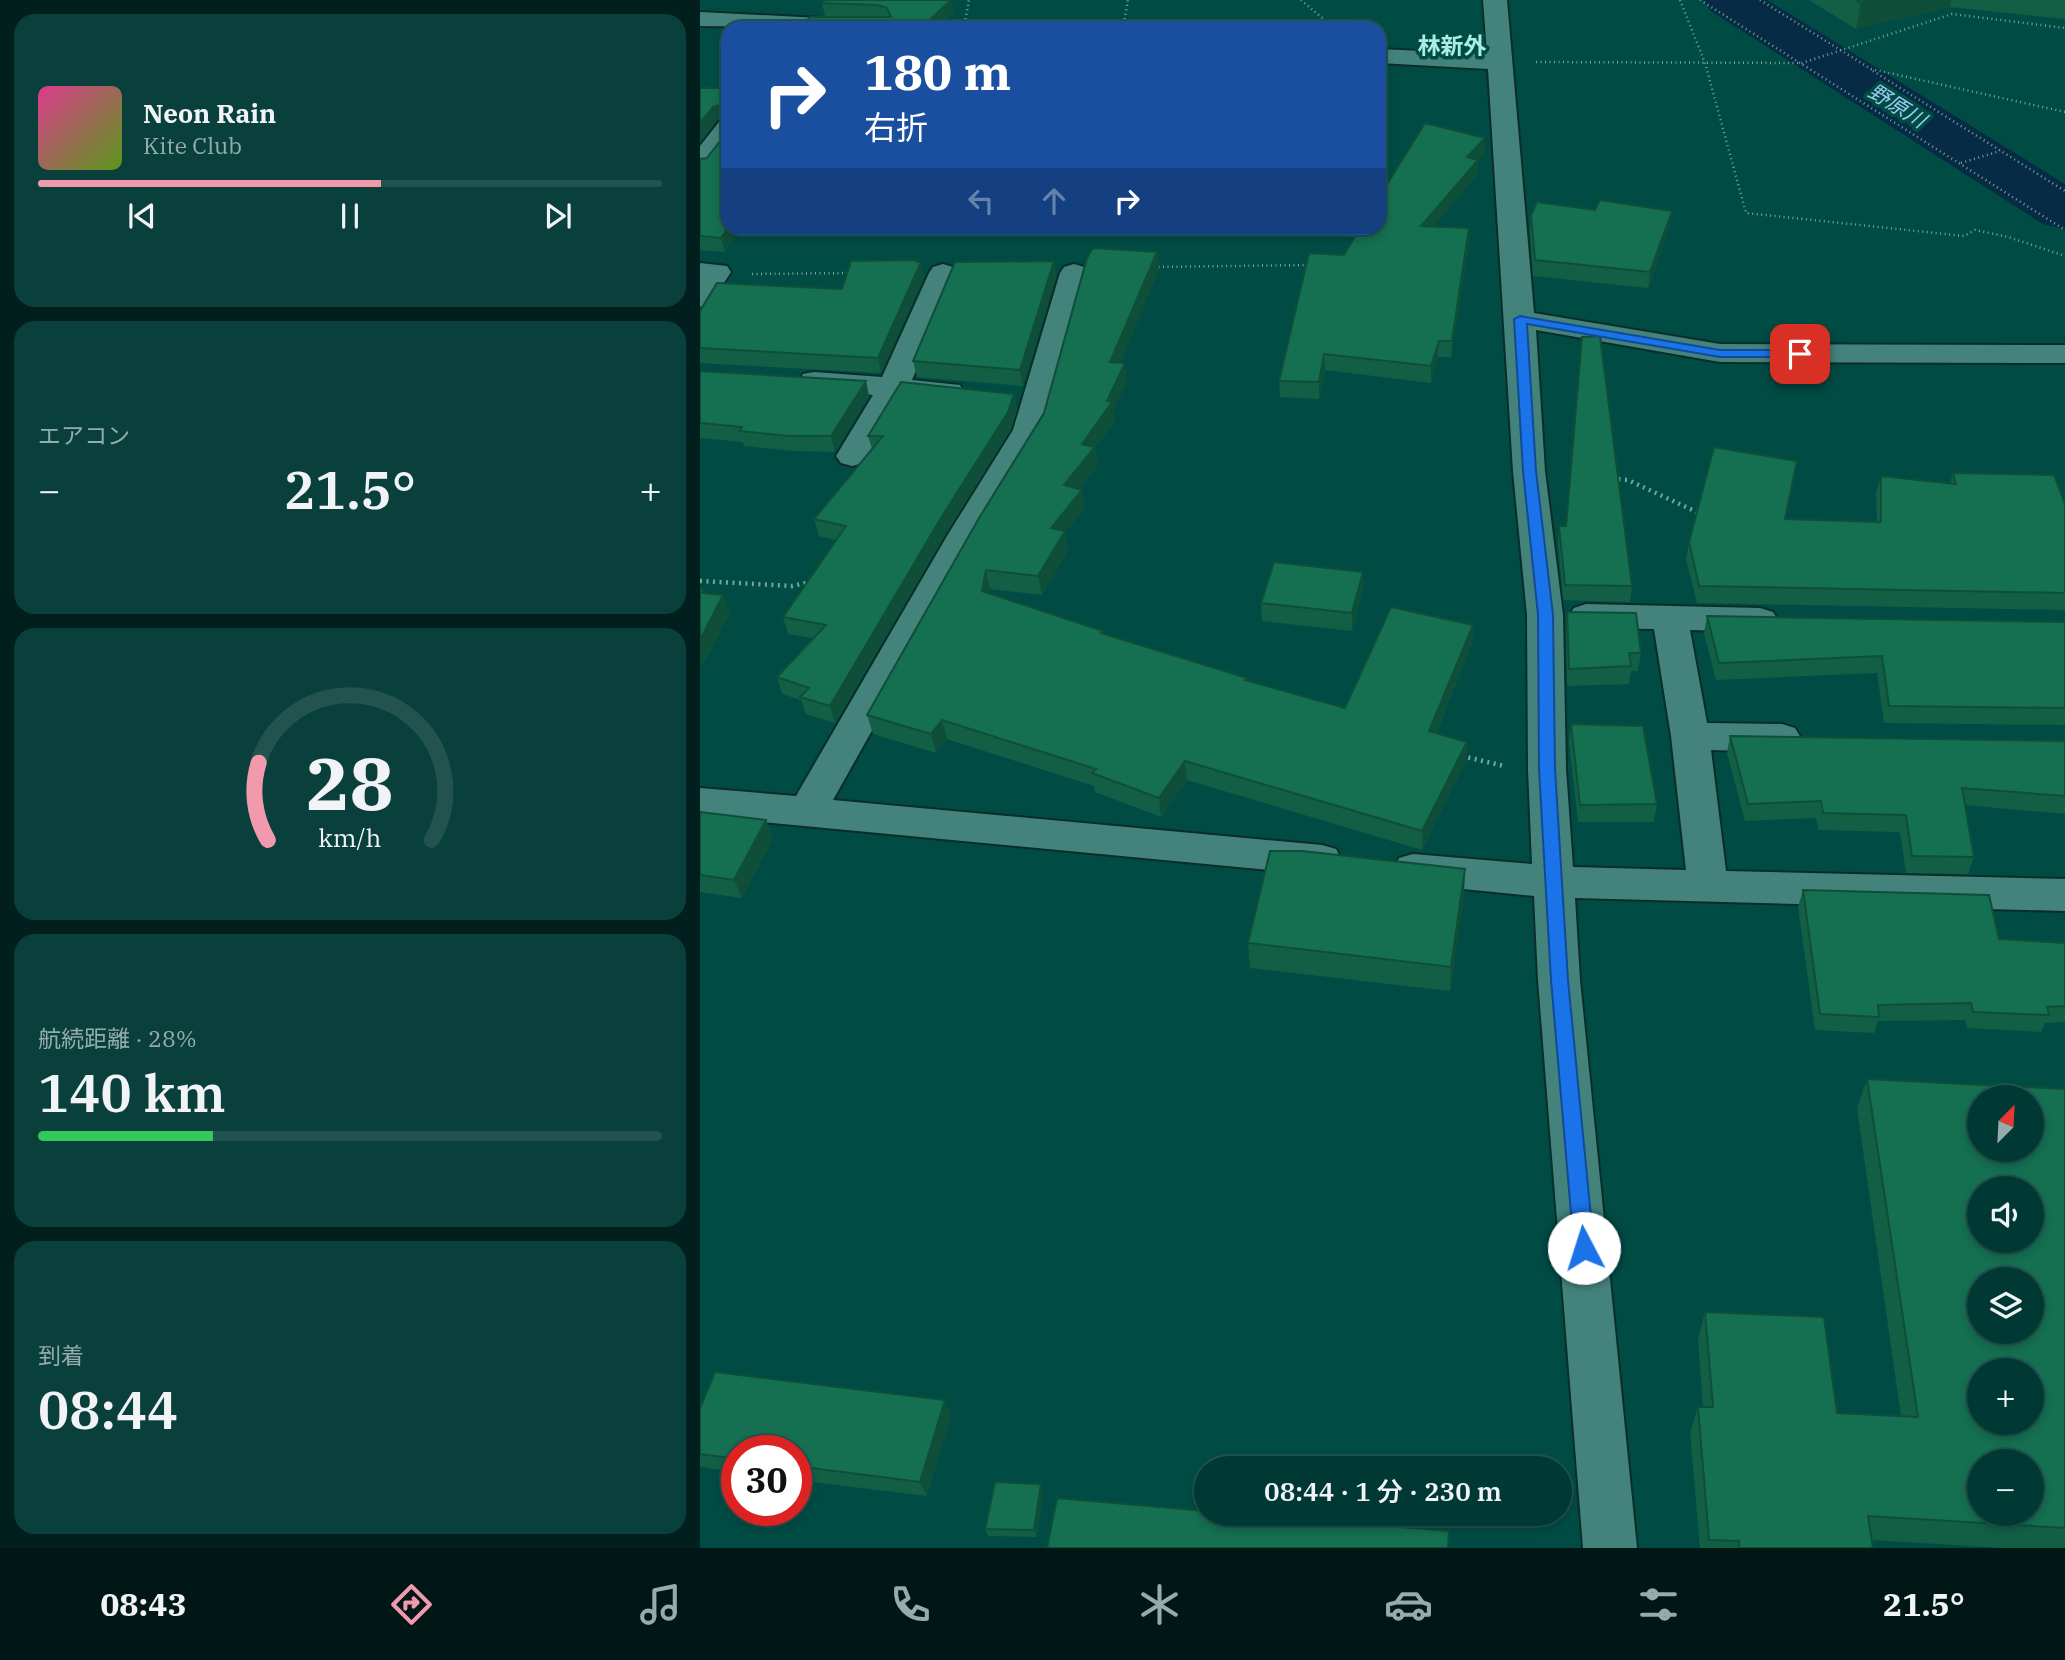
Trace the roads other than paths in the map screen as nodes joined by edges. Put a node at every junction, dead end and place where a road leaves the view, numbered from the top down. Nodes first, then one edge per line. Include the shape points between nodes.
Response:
1 (822, 0) edge
2 (1494, 0) edge
3 (700, 19) edge
4 (729, 21) edge
5 (806, 21) edge
6 (1386, 56) edge
7 (1500, 62) junction
8 (721, 136) edge
9 (700, 164) edge
10 (700, 272) edge
11 (943, 273) dead end
12 (1074, 273) dead end
13 (700, 298) edge
14 (1520, 319) junction
15 (2065, 354) edge
16 (783, 379) edge
17 (894, 386) junction
18 (972, 394) edge
19 (852, 456) dead end
20 (1545, 615) junction
21 (1670, 618) junction
22 (1793, 620) edge
23 (1690, 736) junction
24 (1815, 738) edge
25 (700, 802) edge
26 (807, 811) junction
27 (1555, 882) junction
28 (1708, 887) junction
29 (2065, 895) edge
30 (1611, 1548) edge

1 - 5 street
2 - 7 street
3 - 4 street
6 - 7 street
7 - 14 street
8 - 9 street
10 - 13 street via 718,272
11 - 17 street
12 - 26 street via 1025,399 1029,430
14 - 15 street via 1720,354
14 - 20 street via 1529,471
16 - 17 street
17 - 18 street
17 - 19 street
20 - 21 street
20 - 27 street via 1547,769
21 - 22 street
21 - 23 street
23 - 24 street
23 - 28 street
25 - 26 street
26 - 27 street
27 - 28 street
27 - 30 street via 1559,980
28 - 29 street

